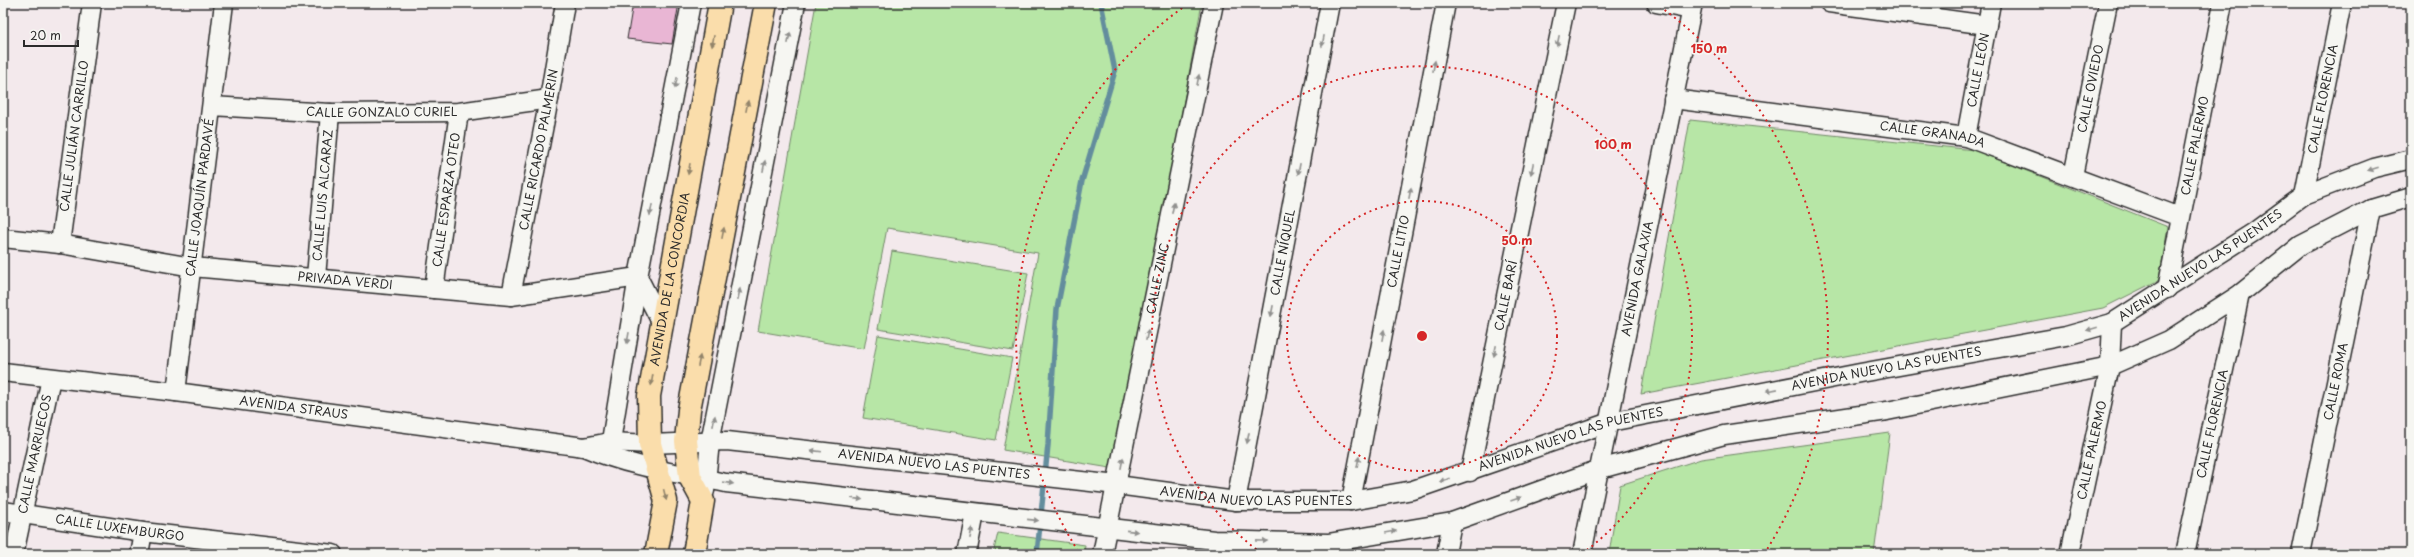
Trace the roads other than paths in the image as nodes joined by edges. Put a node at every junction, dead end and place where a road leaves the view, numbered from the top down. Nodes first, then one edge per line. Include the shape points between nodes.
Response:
1 (92, 3) edge
2 (224, 3) edge
3 (565, 3) edge
4 (691, 3) edge
5 (720, 3) edge
6 (766, 3) edge
7 (796, 3) edge
8 (1214, 3) edge
9 (1330, 3) edge
10 (1446, 3) edge
11 (1566, 3) edge
12 (1656, 3) edge
13 (1829, 3) edge
14 (1991, 3) edge
15 (2108, 3) edge
16 (2223, 3) edge
17 (2342, 3) edge
18 (1692, 6) edge
19 (1987, 25) junction
20 (550, 99) junction
21 (1673, 99) junction
22 (212, 106) junction
23 (459, 112) junction
24 (330, 113) junction
25 (1966, 137) junction
26 (2411, 159) edge
27 (2073, 176) junction
28 (2304, 195) junction
29 (2411, 197) edge
30 (2371, 209) junction
31 (2180, 217) junction
32 (3, 238) edge
33 (60, 244) junction
34 (192, 267) junction
35 (316, 277) junction
36 (638, 277) junction
37 (434, 289) junction
38 (2167, 289) junction
39 (2240, 294) junction
40 (511, 296) junction
41 (661, 322) junction
42 (2112, 323) junction
43 (2110, 366) junction
44 (3, 372) edge
45 (51, 378) junction
46 (176, 392) junction
47 (1610, 422) junction
48 (686, 441) junction
49 (710, 442) junction
50 (650, 444) junction
51 (609, 449) junction
52 (1600, 469) junction
53 (658, 471) junction
54 (1470, 472) junction
55 (698, 478) junction
56 (1117, 485) junction
57 (1236, 501) junction
58 (1351, 501) junction
59 (3, 511) edge
60 (22, 513) junction
61 (975, 513) junction
62 (1452, 522) junction
63 (1108, 528) junction
64 (143, 532) junction
65 (1212, 547) edge
66 (1327, 549) edge
67 (266, 550) edge
68 (14, 554) edge
69 (139, 554) edge
70 (333, 554) edge
71 (656, 554) edge
72 (694, 554) edge
73 (967, 554) edge
74 (1102, 554) edge
75 (1446, 554) edge
76 (1582, 554) edge
77 (2070, 554) edge
78 (2185, 554) edge
79 (2302, 554) edge

1 - 33 street, CALLE JULIÁN CARRILLO
2 - 22 street, CALLE JOAQUÍN PARDAVÉ
3 - 20 street, CALLE RICARDO PALMERIN
4 -> 36 street
5 -> 41 main road, AVENIDA DE LA CONCORDIA
48 -> 6 main road via 688,410
49 -> 7 street
56 -> 8 street, CALLE ZINC
9 -> 57 street, CALLE NÍQUEL
58 -> 10 street, CALLE LITIO
11 -> 54 street, CALLE BARÍ
12 - 18 street
13 - 19 street
14 - 19 street, CALLE LEÓN
15 - 27 street, CALLE OVIEDO
16 - 31 street, CALLE PALERMO
17 - 28 street, CALLE FLORENCIA
18 - 21 street, AVENIDA GALAXIA
19 - 25 street, CALLE LEÓN
20 - 23 street, CALLE GONZALO CURIEL
20 - 40 street, CALLE RICARDO PALMERIN
21 - 25 street, CALLE GRANADA
21 - 47 street, AVENIDA GALAXIA
22 - 24 street, CALLE GONZALO CURIEL
22 - 34 street, CALLE JOAQUÍN PARDAVÉ
23 - 24 street, CALLE GONZALO CURIEL
23 - 37 street, CALLE ESPARZA OTEO
24 - 35 street, CALLE LUIS ALCARAZ
25 - 27 street, CALLE GRANADA
26 -> 28 street, AVENIDA NUEVO LAS PUENTES via 2374,168
27 - 31 street, CALLE GRANADA
28 - 38 street, AVENIDA NUEVO LAS PUENTES via 2254,232
29 - 30 street
30 - 39 street via 2301,245
30 - 79 street, CALLE ROMA
31 - 38 street, CALLE PALERMO
32 - 33 street, PRIVADA VERDI
33 - 34 street, PRIVADA VERDI
34 - 35 street, PRIVADA VERDI
34 - 46 street, CALLE JOAQUÍN PARDAVÉ
35 - 37 street, PRIVADA VERDI
36 - 40 street, PRIVADA VERDI
36 - 41 street
36 -> 51 street
37 - 40 street, PRIVADA VERDI
38 - 42 street, AVENIDA NUEVO LAS PUENTES
39 - 43 street via 2169,340
39 - 78 street, CALLE FLORENCIA
41 -> 50 main road, AVENIDA DE LA CONCORDIA via 649,396
42 - 43 street, CALLE PALERMO
42 -> 47 street, AVENIDA NUEVO LAS PUENTES via 2066,336 1860,372
43 - 52 street via 1887,411 1724,435
43 - 77 street, CALLE PALERMO
44 - 45 street, AVENIDA STRAUS
45 - 46 street, AVENIDA STRAUS
45 - 60 street, CALLE MARRUECOS
46 - 51 street, AVENIDA STRAUS
47 - 52 street, AVENIDA GALAXIA
47 - 54 street, AVENIDA NUEVO LAS PUENTES
48 - 49 street, AVENIDA NUEVO LAS PUENTES
48 - 50 street, AVENIDA NUEVO LAS PUENTES
48 - 55 main road
49 - 55 street
56 -> 49 street, AVENIDA NUEVO LAS PUENTES via 728,441
50 - 51 street, AVENIDA STRAUS
50 - 53 main road, AVENIDA DE LA CONCORDIA
51 - 53 street, AVENIDA STRAUS
62 -> 52 street
52 - 76 street, AVENIDA GALAXIA
53 - 55 street, AVENIDA STRAUS
53 -> 71 main road, AVENIDA DE LA CONCORDIA via 666,501
54 -> 58 street, AVENIDA NUEVO LAS PUENTES via 1414,490
55 -> 61 street
55 - 72 main road via 704,501
56 - 57 street, AVENIDA NUEVO LAS PUENTES
56 - 63 street, CALLE ZINC
57 - 58 street, AVENIDA NUEVO LAS PUENTES
59 - 60 street, CALLE LUXEMBURGO
60 - 64 street, CALLE LUXEMBURGO
60 - 68 street, CALLE MARRUECOS
61 -> 63 street
73 -> 61 street
66 -> 62 street
62 - 75 street
63 -> 65 street
63 - 74 street, CALLE ZINC
64 - 67 street, CALLE LUXEMBURGO
64 - 69 street
65 -> 66 street
67 - 70 street, CALLE LUXEMBURGO

